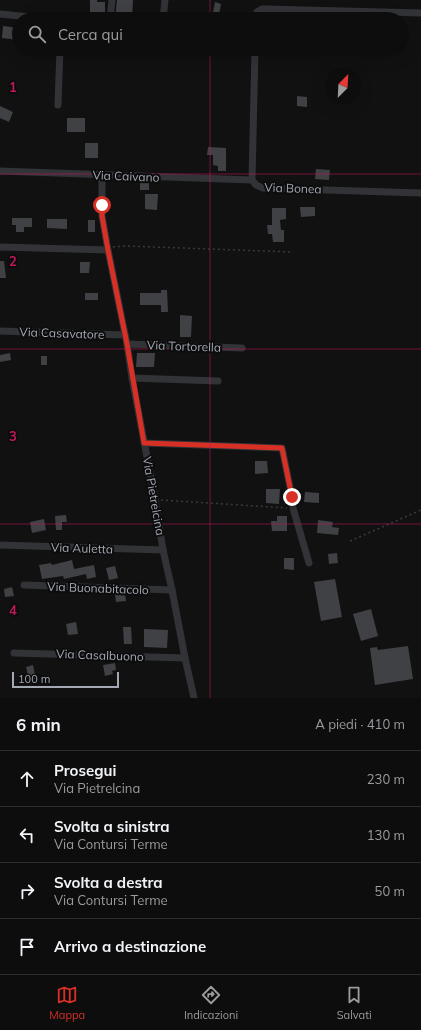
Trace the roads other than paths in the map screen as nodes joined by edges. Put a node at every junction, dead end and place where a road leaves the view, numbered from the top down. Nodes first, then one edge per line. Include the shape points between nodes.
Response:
1 (112, 0) edge
2 (165, 0) edge
3 (111, 12) edge
4 (164, 12) edge
5 (257, 12) edge
6 (382, 12) edge
7 (409, 13) edge
8 (421, 13) edge
9 (0, 14) edge
10 (12, 15) edge
11 (60, 56) edge
12 (255, 56) edge
13 (58, 105) dead end
14 (0, 171) edge
15 (102, 175) junction
16 (252, 180) junction
17 (421, 193) edge
18 (0, 247) edge
19 (108, 249) junction
20 (0, 331) edge
21 (125, 335) junction
22 (127, 344) junction
23 (242, 348) dead end
24 (132, 378) junction
25 (218, 381) dead end
26 (144, 443) junction
27 (0, 545) edge
28 (163, 550) junction
29 (309, 563) dead end
30 (24, 586) dead end
31 (172, 590) junction
32 (14, 652) dead end
33 (185, 658) junction
34 (194, 698) edge

1 - 3 street
2 - 4 street
5 - 6 street via 262,9
7 - 8 street
9 - 10 street
11 - 13 street
12 - 16 street, Via Bonea
14 - 15 street, Via Caivano
15 - 16 street, Via Caivano
15 - 19 street, Via Pietrelcina via 102,214
16 - 17 street, Via Bonea via 263,188
18 - 19 street
19 - 21 street, Via Pietrelcina
20 - 21 street, Via Casavatore
21 - 22 street, Via Pietrelcina
22 - 23 street, Via Tortorella
22 - 24 street, Via Pietrelcina
24 - 25 street
24 - 26 street, Via Pietrelcina
26 - 28 street, Via Pietrelcina
26 - 29 street via 282,448 293,508
27 - 28 street, Via Auletta
28 - 31 street, Via Pietrelcina
30 - 31 street, Via Buonabitacolo
31 - 33 street, Via Pietrelcina
32 - 33 street, Via Casalbuono
33 - 34 street, Via Pietrelcina

